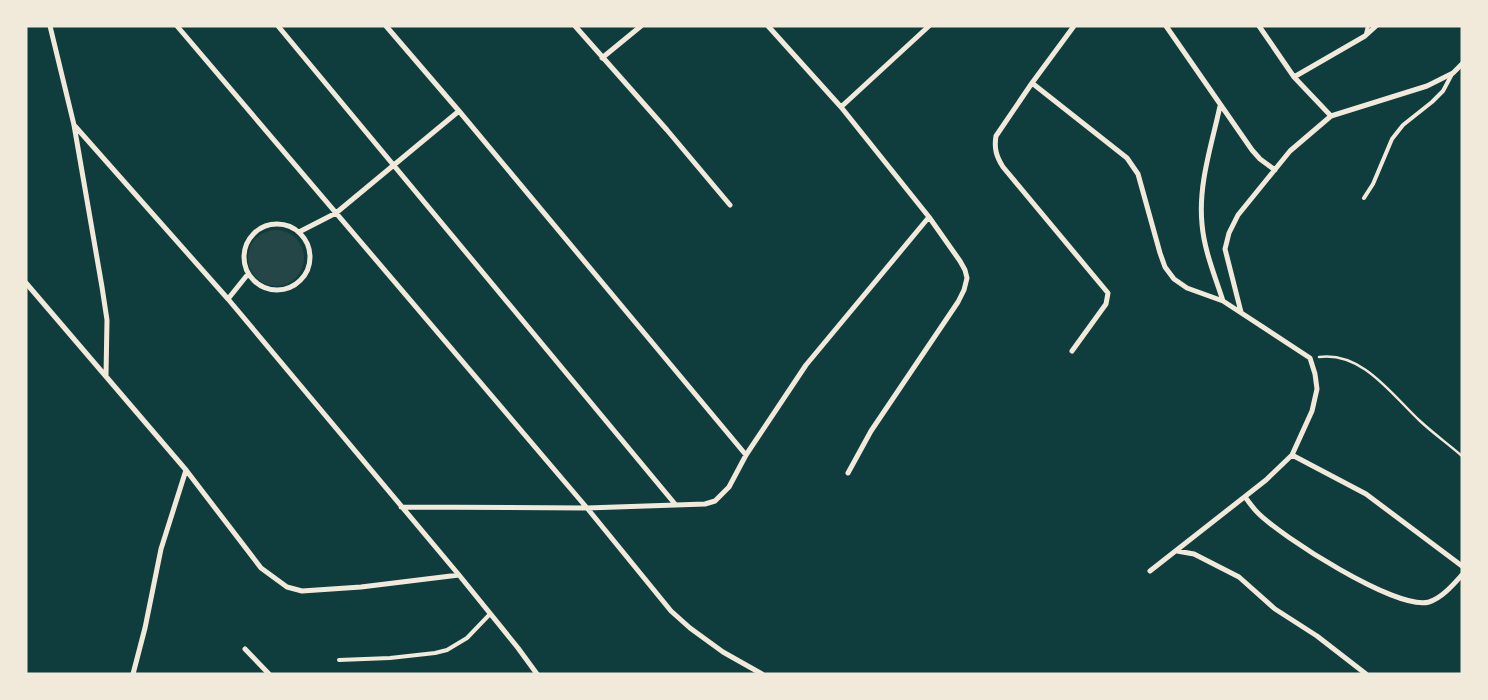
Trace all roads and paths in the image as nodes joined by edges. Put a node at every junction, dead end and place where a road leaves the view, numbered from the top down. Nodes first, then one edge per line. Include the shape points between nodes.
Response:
1 (50, 26) edge
2 (177, 26) edge
3 (278, 26) edge
4 (386, 26) edge
5 (574, 26) edge
6 (641, 26) edge
7 (768, 26) edge
8 (929, 26) edge
9 (1074, 26) edge
10 (1166, 26) edge
11 (1258, 26) edge
12 (1368, 26) edge
13 (1376, 26) edge
14 (1365, 36) junction
15 (602, 58) junction
16 (1462, 64) edge
17 (1454, 72) junction
18 (1294, 77) junction
19 (1032, 83) junction
20 (1220, 106) junction
21 (841, 107) junction
22 (459, 111) junction
23 (1331, 116) junction
24 (74, 125) junction
25 (394, 165) junction
26 (1275, 170) junction
27 (1364, 198) dead end
28 (730, 205) dead end
29 (336, 213) junction
30 (929, 217) junction
31 (299, 232) junction
32 (248, 274) junction
33 (26, 283) edge
34 (228, 299) junction
35 (1223, 301) junction
36 (1241, 312) junction
37 (1072, 351) dead end
38 (1310, 358) junction
39 (106, 375) junction
40 (746, 455) junction
41 (1292, 456) junction
42 (1462, 456) edge
43 (186, 470) junction
44 (848, 473) dead end
45 (1246, 497) junction
46 (675, 504) junction
47 (401, 507) junction
48 (587, 508) junction
49 (1177, 551) junction
50 (1462, 566) edge
51 (1150, 571) dead end
52 (459, 575) junction
53 (1462, 575) edge
54 (490, 614) junction
55 (246, 649) dead end
56 (339, 660) dead end
57 (133, 674) edge
58 (269, 674) edge
59 (537, 674) edge
60 (762, 674) edge
61 (1366, 674) edge

1 - 24 street
2 - 29 street
3 - 25 street
4 - 22 street
5 - 15 street
6 - 15 street
7 - 21 street
8 - 21 street
9 - 19 street
10 - 20 street
11 - 18 street
12 - 14 lane
13 - 14 street
14 - 18 street
15 - 28 street
16 - 17 street
17 - 23 street via 1427,86
17 - 27 lane via 1432,102 1402,125 1392,139
18 - 23 street
19 - 35 street via 1127,158 1138,174 1160,253 1174,279 1187,288
19 - 37 street via 996,136 994,145 1003,167 1108,292 1106,304
20 - 26 street via 1256,154
20 - 35 street via 1205,173 1202,224
21 - 30 street
22 - 25 street
22 - 40 street
23 - 26 street via 1290,151
24 - 34 street
24 - 39 street via 107,320
25 - 29 street
25 - 46 street
26 - 36 street via 1238,215 1225,249
29 - 31 street
29 - 48 street
30 - 40 street via 806,365
30 - 44 street via 965,270 964,290 871,431
31 - 32 street via 280,224 256,232 246,244 244,254
31 - 32 street via 306,240 310,255 303,279 285,290 274,291 264,288
32 - 34 street
33 - 39 street
34 - 47 street
35 - 36 street
36 - 38 street
38 - 41 street via 1316,374 1312,411
38 - 42 path via 1329,355 1350,361 1369,373 1420,422
39 - 43 street
40 - 46 street via 729,487 715,501
41 - 45 street
41 - 50 street via 1366,494
43 - 52 street via 261,568 287,587 302,591 351,588
43 - 57 street via 161,549
45 - 49 street
45 - 53 street via 1258,513 1314,554 1350,576 1396,597 1428,602
46 - 48 street
47 - 48 street
47 - 52 street
48 - 60 street via 671,611 723,652
49 - 51 street
49 - 61 street via 1194,554 1239,577 1275,608
52 - 54 street
54 - 56 lane via 467,638 447,650 390,658
54 - 59 street
55 - 58 street

